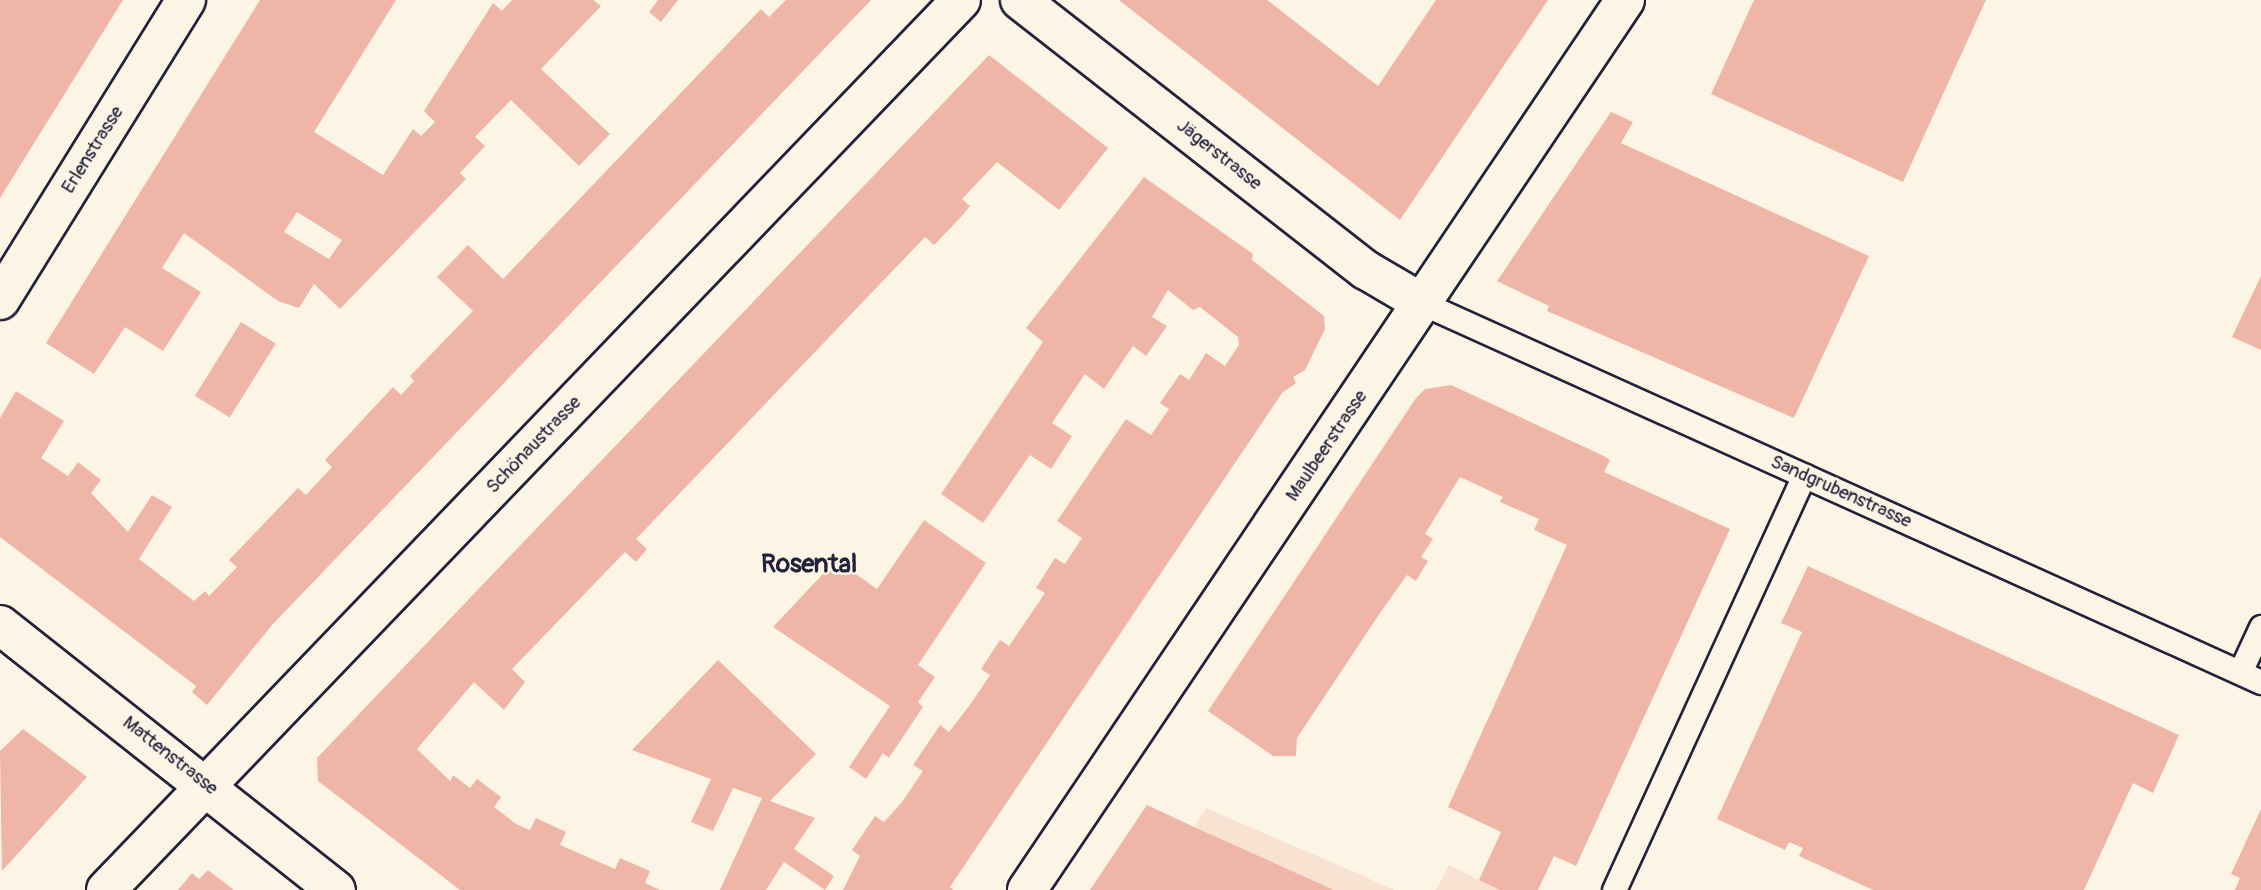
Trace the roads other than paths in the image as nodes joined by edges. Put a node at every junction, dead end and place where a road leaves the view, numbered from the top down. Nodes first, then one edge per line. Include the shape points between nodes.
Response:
1 (186, 0) edge
2 (961, 0) edge
3 (1020, 0) edge
4 (1625, 0) edge
5 (0, 300) edge
6 (1422, 303) junction
7 (1804, 475) junction
8 (0, 625) edge
9 (2261, 627) edge
10 (2251, 677) edge
11 (208, 785) junction
12 (106, 890) edge
13 (336, 890) edge
14 (1027, 890) edge
15 (1614, 890) edge

1 - 5 street, Erlenstrasse
2 - 11 street, Schönaustrasse
3 - 6 street, Jägerstrasse via 1366,270
4 - 6 street, Maulbeerstrasse
6 - 7 lane, Sandgrubenstrasse
6 - 14 street, Maulbeerstrasse
7 - 10 lane, Sandgrubenstrasse
7 - 15 lane
8 - 11 street, Mattenstrasse
9 - 10 lane
11 - 12 street, Schönaustrasse
11 - 13 street, Mattenstrasse

